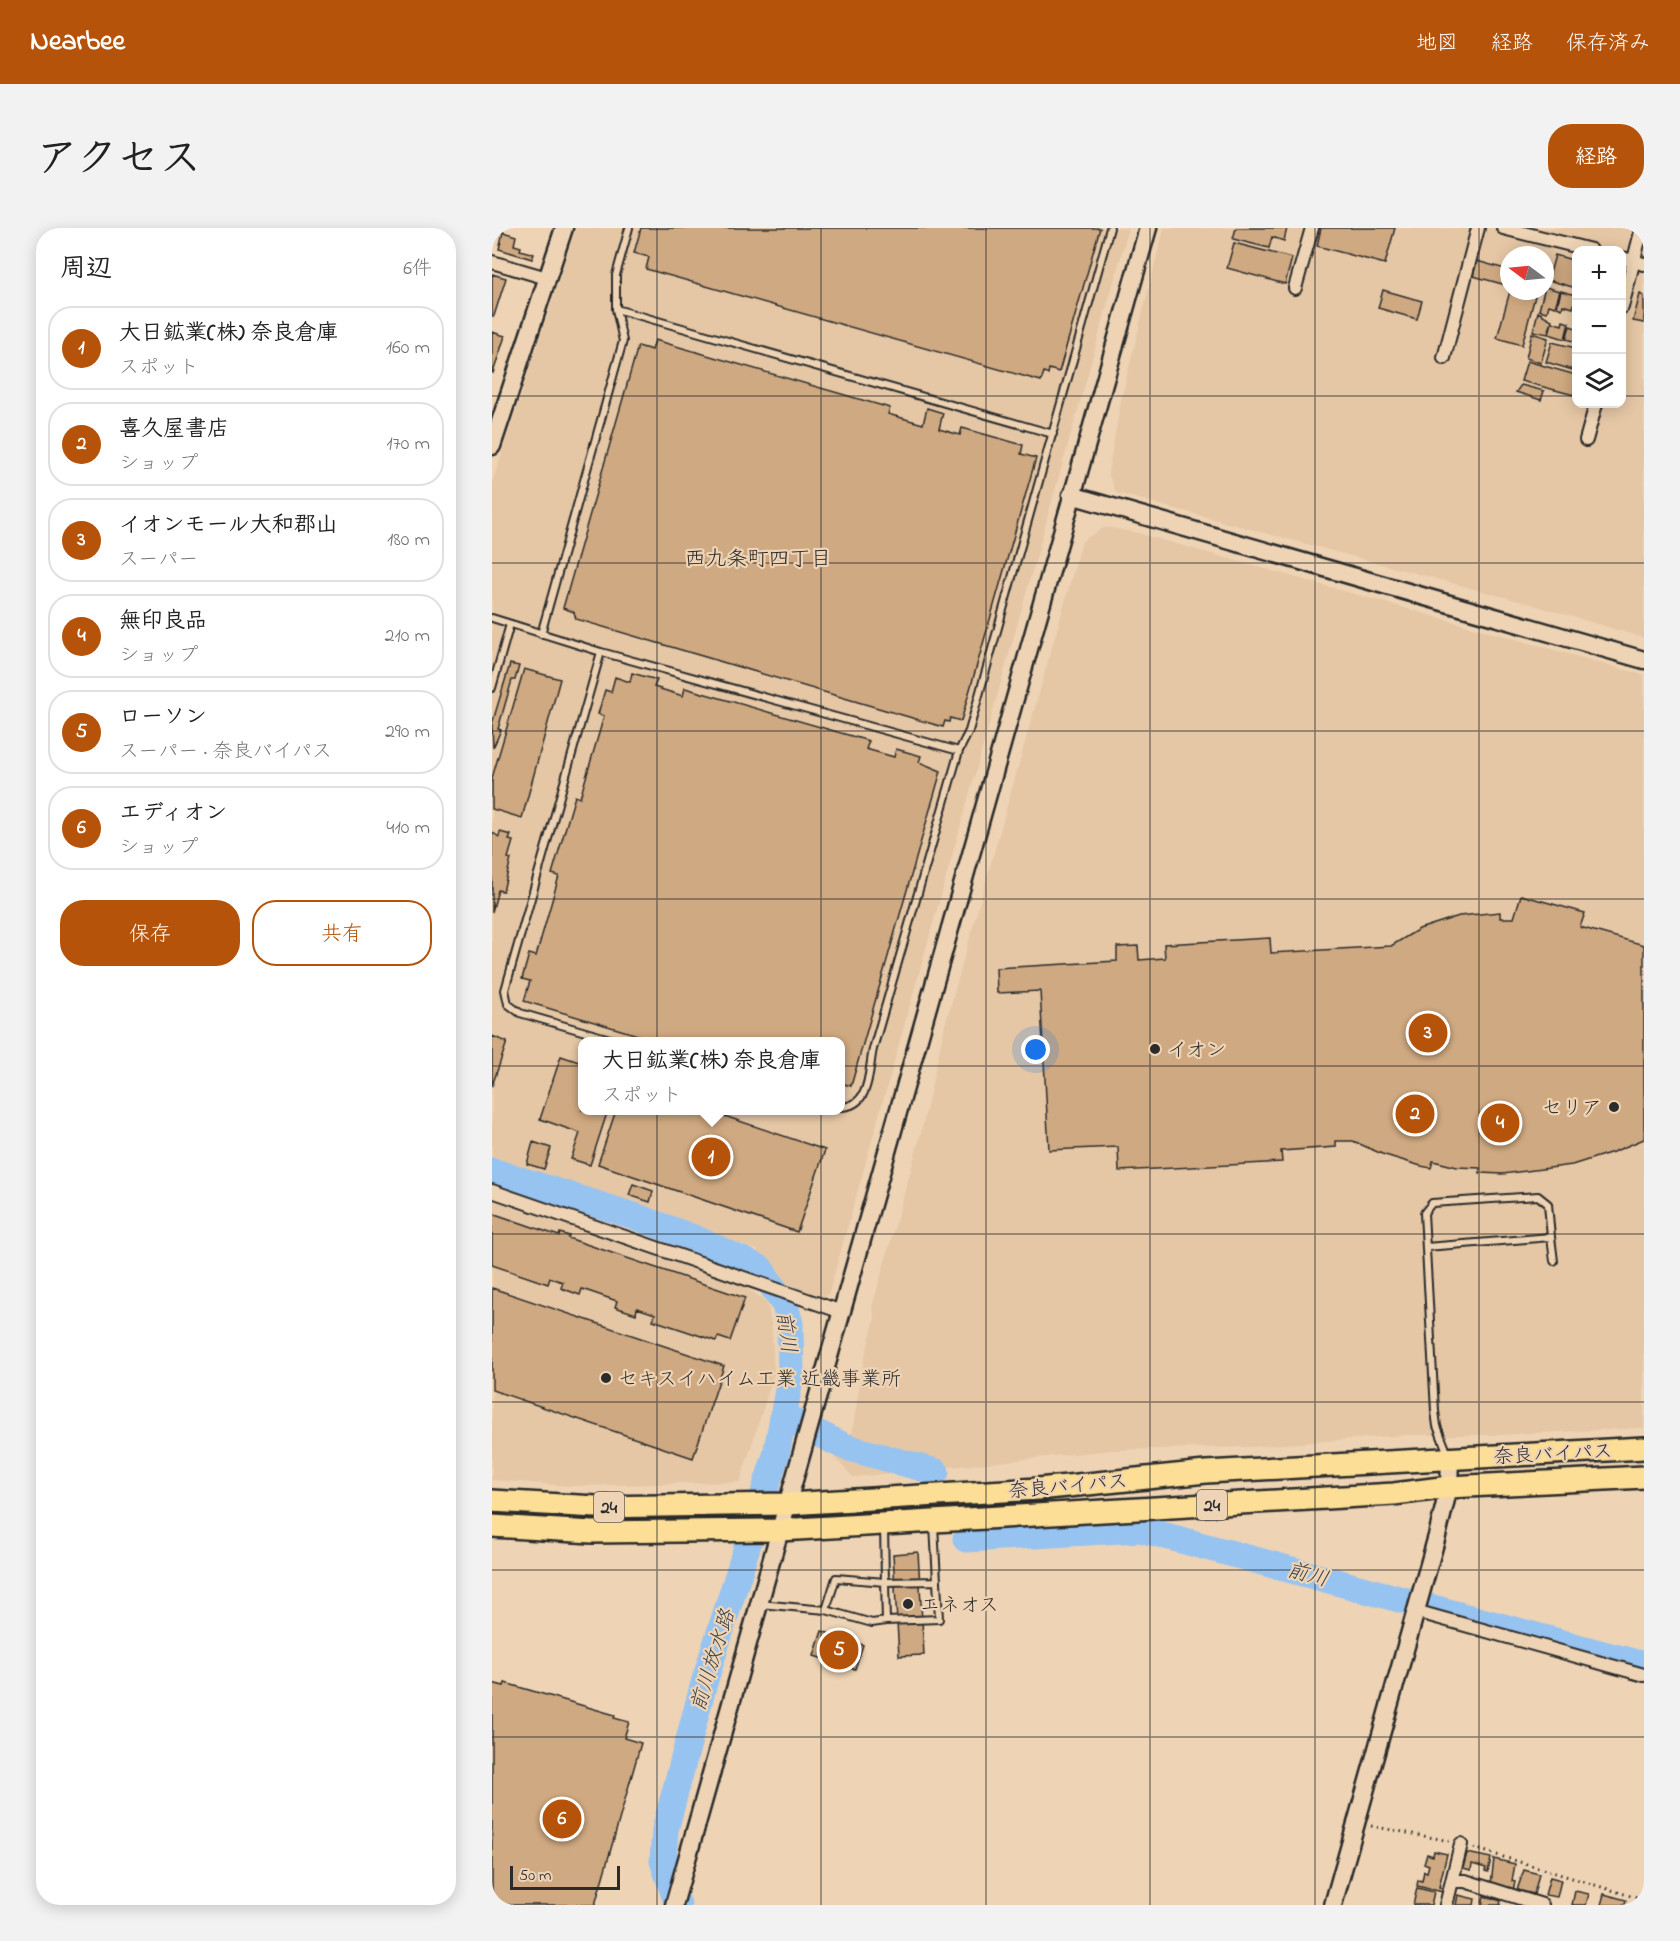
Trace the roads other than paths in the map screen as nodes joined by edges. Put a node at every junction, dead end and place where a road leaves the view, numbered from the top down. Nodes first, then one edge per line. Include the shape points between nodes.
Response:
1 (564, 228) edge
2 (629, 228) edge
3 (1110, 228) edge
4 (1148, 228) edge
5 (1312, 228) edge
6 (1478, 228) edge
7 (1503, 228) edge
8 (1642, 228) edge
9 (1576, 246) edge
10 (1633, 261) edge
11 (492, 262) edge
12 (547, 278) junction
13 (1295, 288) dead end
14 (1624, 300) edge
15 (616, 309) junction
16 (1444, 358) dead end
17 (1595, 408) edge
18 (1053, 434) junction
19 (1586, 440) dead end
20 (492, 446) edge
21 (1071, 495) junction
22 (492, 618) edge
23 (510, 624) junction
24 (541, 634) junction
25 (601, 652) junction
26 (1644, 660) edge
27 (492, 688) edge
28 (959, 751) junction
29 (606, 1037) edge
30 (845, 1106) edge
31 (492, 1191) edge
32 (1551, 1238) junction
33 (1426, 1247) junction
34 (1554, 1261) dead end
35 (842, 1312) junction
36 (1644, 1448) edge
37 (1450, 1459) junction
38 (1644, 1477) edge
39 (1449, 1486) junction
40 (492, 1501) edge
41 (788, 1504) junction
42 (933, 1521) junction
43 (884, 1524) junction
44 (492, 1526) edge
45 (770, 1530) junction
46 (937, 1581) junction
47 (885, 1582) junction
48 (759, 1604) junction
49 (826, 1610) junction
50 (1415, 1611) junction
51 (886, 1621) junction
52 (1644, 1675) edge
53 (1461, 1844) road end
54 (1452, 1881) junction
55 (1515, 1901) edge
56 (674, 1905) edge
57 (1333, 1905) edge
58 (1446, 1905) edge
59 (1542, 1905) edge

1 - 12 street
2 - 15 lane via 616,275
3 - 18 lane
4 - 21 street
5 - 13 street
6 - 16 street
7 - 9 street
8 - 10 street
10 - 14 street
11 - 12 street
12 - 20 street
15 - 18 lane
15 - 24 lane via 623,341
17 - 19 street
18 - 28 lane via 969,731
21 - 26 street
21 - 35 street
22 - 23 lane
23 - 24 lane
23 - 27 lane
24 - 25 lane
25 - 28 lane
25 - 29 lane via 505,990 508,1004 520,1013
28 - 30 lane via 873,1049 866,1093 857,1103
31 - 35 street
32 - 33 lane
32 - 33 lane via 1548,1204 1542,1197 1432,1203 1424,1213
32 - 34 lane
33 - 37 lane via 1435,1411
35 - 41 street
36 - 37 highway, 奈良バイパス / 24
37 - 39 street
37 - 41 highway, 奈良バイパス / 24 via 1206,1472 1038,1489
38 - 39 highway, 奈良バイパス / 24
39 - 42 highway, 奈良バイパス / 24 via 1394,1494
39 - 50 street
40 - 41 highway, 奈良バイパス / 24 via 596,1507
41 - 45 street
42 - 43 highway, 奈良バイパス / 24
42 - 46 lane
43 - 45 highway, 奈良バイパス / 24
43 - 47 lane
44 - 45 highway, 奈良バイパス / 24 via 592,1532
45 - 48 street
46 - 47 lane
46 - 51 lane via 939,1619
47 - 49 lane via 836,1578
47 - 51 lane
48 - 49 lane
48 - 56 street
49 - 51 lane via 872,1623
50 - 52 street
50 - 57 street
53 - 54 street
54 - 55 street via 1465,1881
54 - 58 street
55 - 59 street

